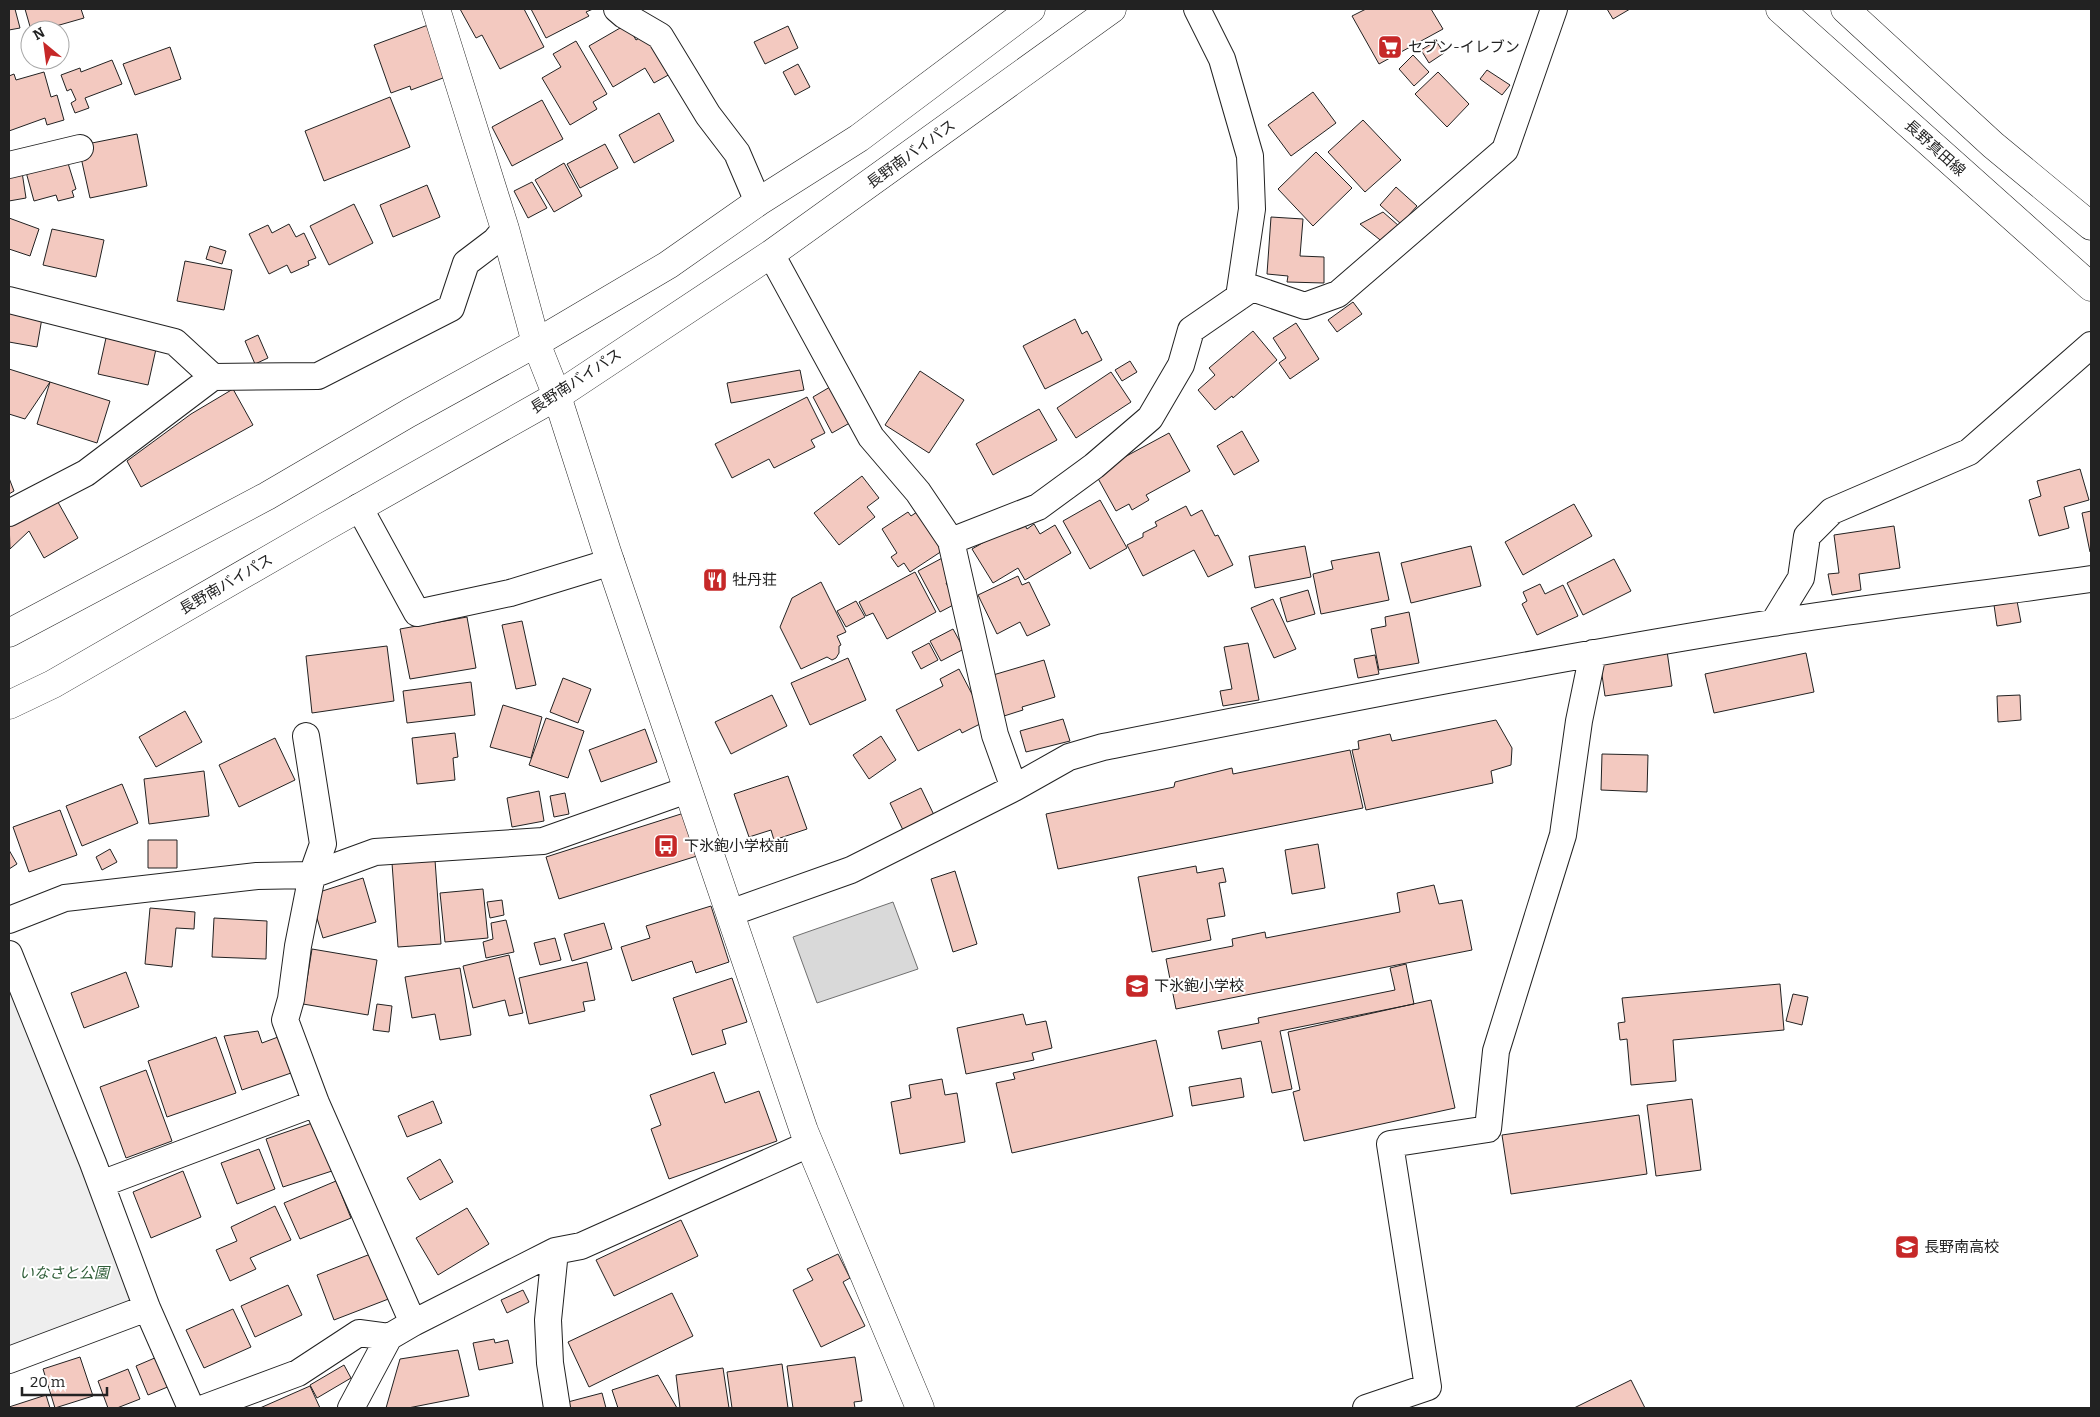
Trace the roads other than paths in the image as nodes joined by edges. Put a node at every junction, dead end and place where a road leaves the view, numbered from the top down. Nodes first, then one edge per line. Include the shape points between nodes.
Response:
1 (436, 9) edge
2 (617, 9) edge
3 (1031, 9) edge
4 (1112, 9) edge
5 (1197, 9) edge
6 (1554, 9) edge
7 (1780, 9) edge
8 (1845, 9) edge
9 (80, 148) dead end
10 (9, 165) edge
11 (758, 202) junction
12 (2091, 226) edge
13 (504, 229) junction
14 (771, 254) junction
15 (2091, 286) edge
16 (1239, 297) junction
17 (9, 300) edge
18 (536, 343) junction
19 (2091, 345) edge
20 (213, 377) junction
21 (557, 396) junction
22 (359, 507) junction
23 (9, 512) edge
24 (951, 541) junction
25 (611, 562) junction
26 (2091, 579) edge
27 (1774, 622) junction
28 (9, 632) edge
29 (1593, 653) junction
30 (9, 705) edge
31 (306, 736) dead end
32 (1014, 788) junction
33 (687, 790) junction
34 (312, 875) junction
35 (730, 913) junction
36 (9, 920) edge
37 (9, 954) edge
38 (316, 1103) junction
39 (809, 1144) junction
40 (101, 1184) junction
41 (555, 1251) junction
42 (148, 1308) junction
43 (413, 1323) junction
44 (389, 1337) junction
45 (9, 1360) edge
46 (191, 1408) edge
47 (204, 1408) edge
48 (351, 1408) edge
49 (557, 1408) edge
50 (920, 1408) edge
51 (1366, 1408) edge

1 - 13 main road
2 - 11 street via 660,36 708,115 737,153
3 - 11 main road via 859,138
4 - 14 main road, 長野南バイパス
5 - 16 street via 1222,59 1250,156 1252,209
6 - 16 street via 1505,150 1338,294 1305,306 1252,288
7 - 15 main road, 長野真田線
8 - 12 main road via 1993,145
9 - 10 street
11 - 18 main road via 668,265
13 - 18 main road
13 - 20 street via 495,241 466,263 451,308 327,372 318,376
14 - 21 main road, 長野南バイパス
14 - 24 street via 871,437 918,492
16 - 24 street via 1191,330 1180,365 1150,418 1094,466 1038,506
17 - 20 street via 175,342
18 - 21 main road
18 - 28 main road via 267,496
19 - 27 street via 1969,452 1832,511 1807,536 1801,578
20 - 23 street via 86,473
21 - 22 main road, 長野南バイパス
21 - 25 main road
22 - 25 street via 417,613 510,593
22 - 30 main road, 長野南バイパス via 53,684
24 - 32 street via 995,735
25 - 33 main road
26 - 27 street
27 - 29 street
29 - 32 street via 1103,747 1069,757
29 - 51 street via 1563,835 1496,1051 1488,1129 1390,1144 1428,1387
31 - 34 street via 323,844
32 - 35 street via 851,870
33 - 34 street via 543,842 375,852
33 - 35 main road
34 - 36 street via 257,876 65,898
34 - 38 street via 285,1020
35 - 39 main road
37 - 40 street
38 - 40 street
38 - 43 street
39 - 41 street via 581,1246
39 - 50 main road
40 - 42 street
41 - 43 street
41 - 49 street via 548,1320
42 - 45 street
42 - 46 street
43 - 44 street
44 - 47 street via 358,1332 298,1373
44 - 48 street

